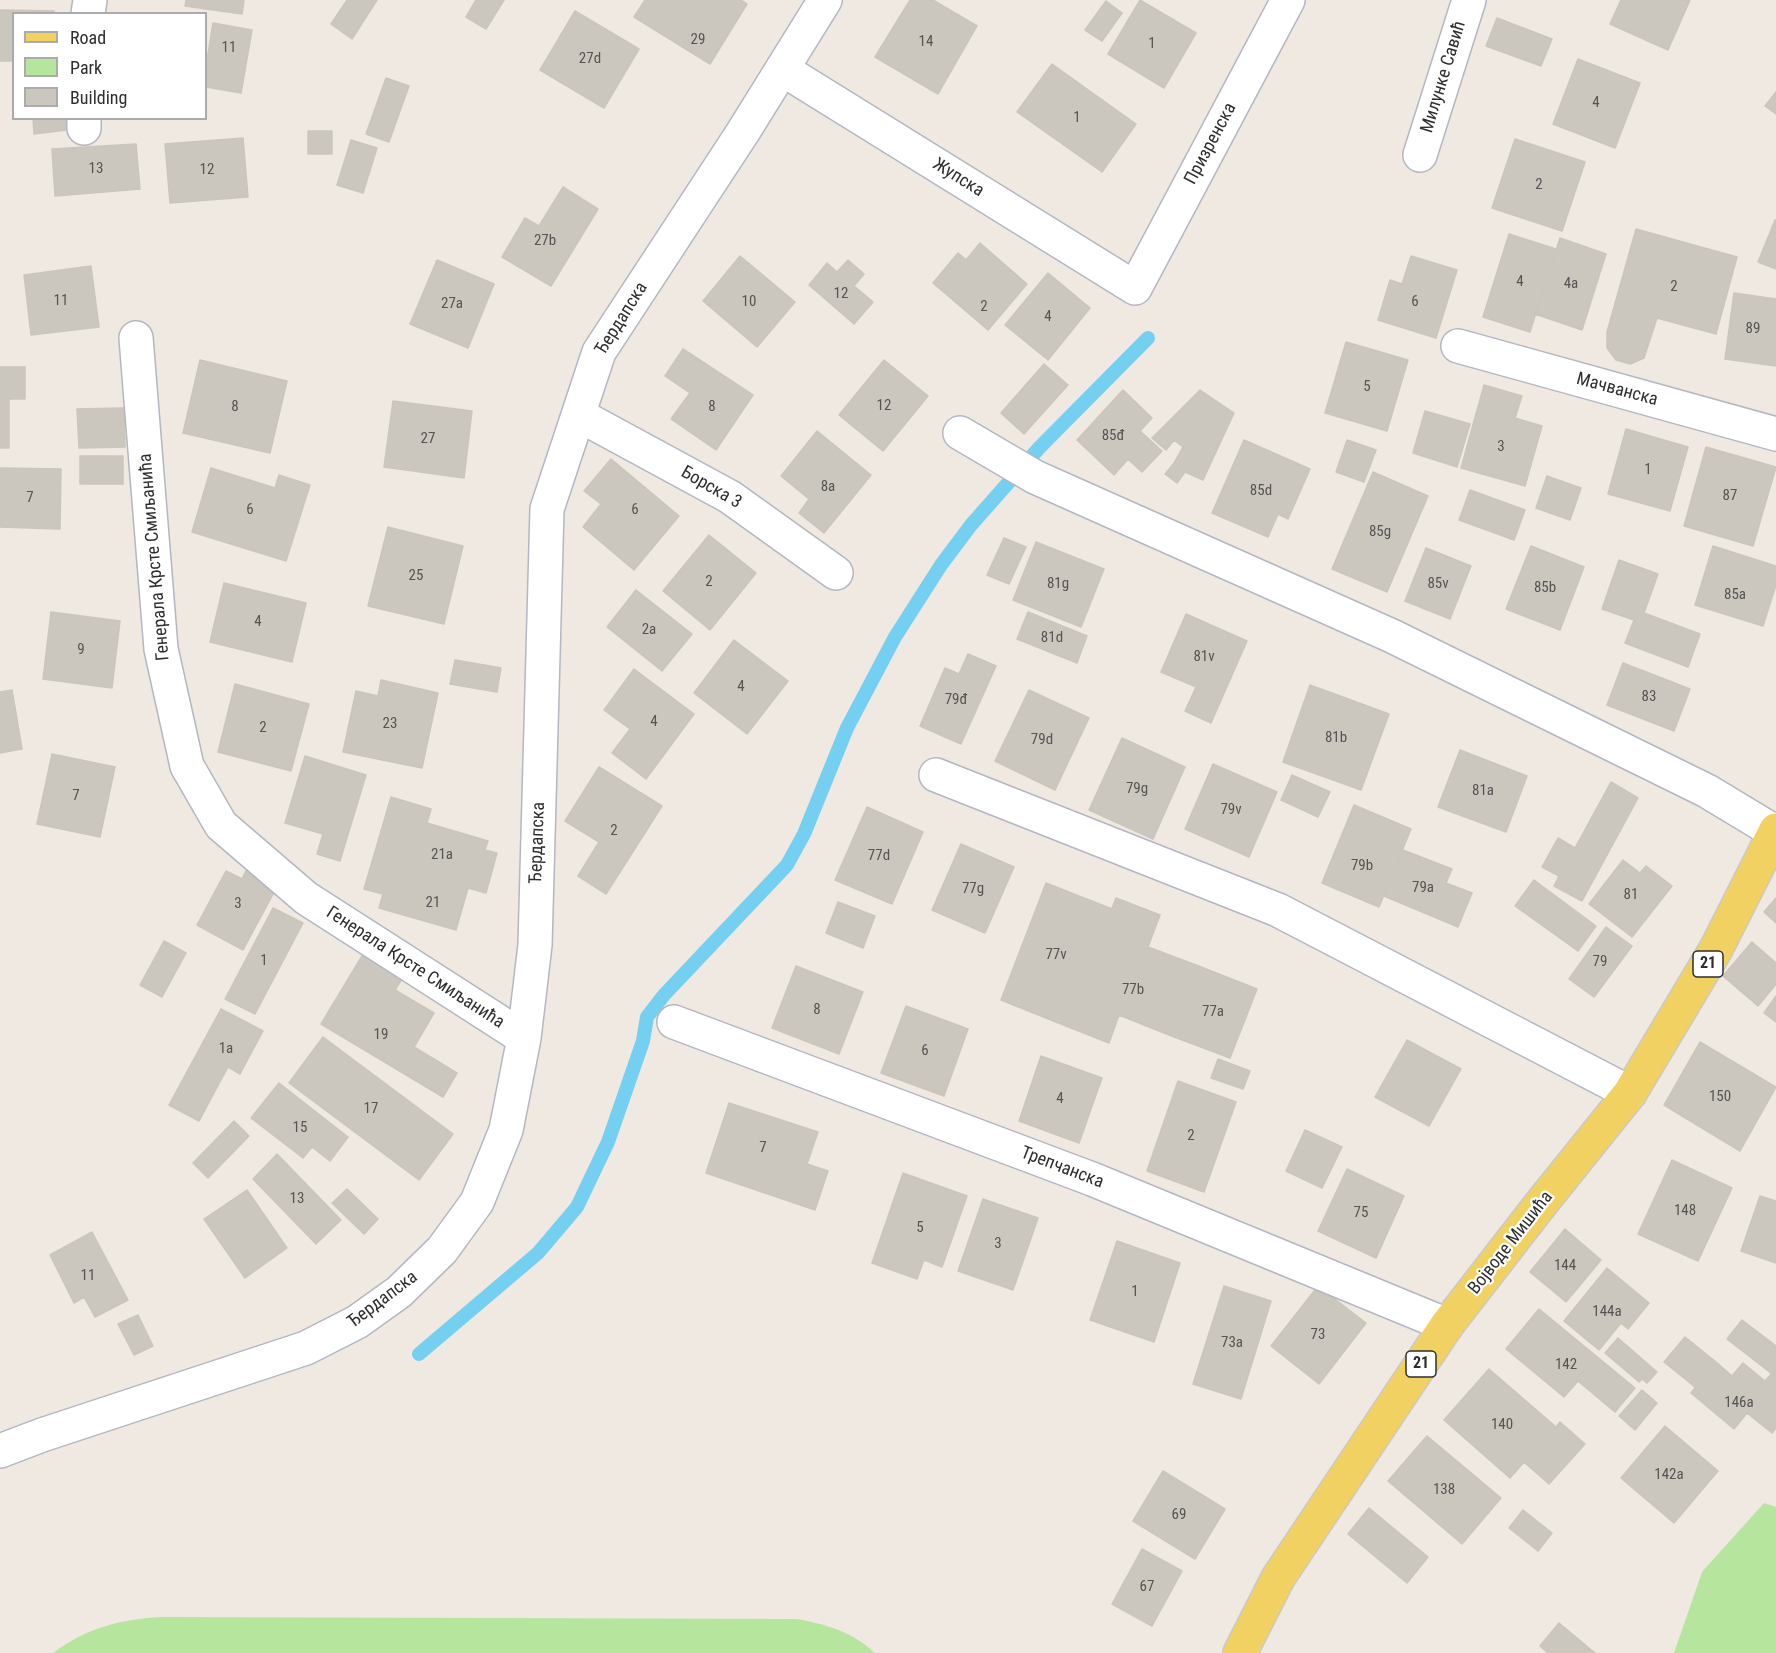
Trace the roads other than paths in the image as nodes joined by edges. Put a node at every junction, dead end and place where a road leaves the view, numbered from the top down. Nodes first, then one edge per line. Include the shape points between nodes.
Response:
1 (825, 0) edge
2 (1288, 0) edge
3 (1469, 0) edge
4 (782, 69) junction
5 (1420, 155) dead end
6 (1135, 288) joint
7 (136, 338) dead end
8 (1458, 346) dead end
9 (579, 415) junction
10 (960, 433) dead end
11 (1776, 434) edge
12 (836, 573) dead end
13 (936, 775) dead end
14 (1776, 831) edge
15 (674, 1022) dead end
16 (524, 1038) junction
17 (1630, 1093) junction
18 (1447, 1325) junction
19 (0, 1450) edge
20 (1240, 1653) edge

1 - 4 street, Ђердапска
2 - 6 street, Призренска
3 - 5 street, Милунке Савић
4 - 6 street, Жупска
4 - 9 street, Ђердапска via 599,352
7 - 16 street, Генерала Крсте Смиљанића via 161,649 186,766 221,825 306,898
8 - 11 street, Мачванска
9 - 12 street, Борска 3 via 730,496
9 - 16 street, Ђердапска via 547,510 535,945
10 - 14 street via 1035,477 1392,636 1707,791
13 - 17 street via 1278,910
14 - 17 main road, Војводе Мишића / 21 via 1716,949
15 - 18 street, Трепчанска via 1092,1179
16 - 19 street, Ђердапска via 506,1130 477,1202 442,1250 399,1292 357,1322 306,1348
17 - 18 main road, Војводе Мишића / 21
18 - 20 main road, Војводе Мишића / 21 via 1278,1578

